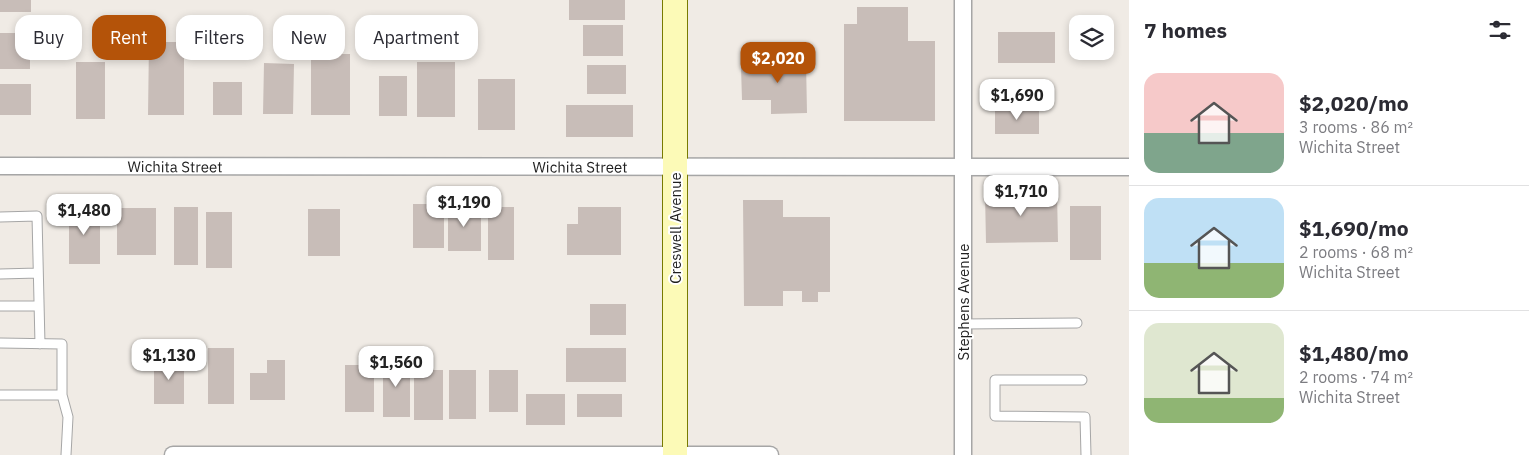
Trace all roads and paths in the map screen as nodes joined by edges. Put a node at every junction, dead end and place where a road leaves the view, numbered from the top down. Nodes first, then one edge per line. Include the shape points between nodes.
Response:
1 (675, 0) edge
2 (963, 0) edge
3 (0, 166) edge
4 (962, 166) junction
5 (675, 167) junction
6 (1129, 167) edge
7 (0, 217) edge
8 (0, 274) edge
9 (38, 274) junction
10 (0, 306) edge
11 (38, 306) junction
12 (1077, 323) dead end
13 (963, 324) junction
14 (0, 343) edge
15 (40, 344) junction
16 (1082, 380) dead end
17 (0, 395) edge
18 (62, 395) junction
19 (66, 455) edge
20 (173, 455) edge
21 (674, 455) edge
22 (770, 455) edge
23 (963, 455) edge
24 (1086, 455) edge

1 - 5 street, Creswell Avenue
2 - 4 street, Stephens Avenue
3 - 5 street, Wichita Street
4 - 5 street, Wichita Street
4 - 6 street, Wichita Street
4 - 13 street, Stephens Avenue
5 - 21 street, Creswell Avenue
7 - 9 lane via 37,216
8 - 9 lane
9 - 11 lane
10 - 11 lane
11 - 15 lane
12 - 13 lane
13 - 23 street, Stephens Avenue
14 - 15 lane
15 - 18 lane via 62,344
16 - 24 lane via 995,380 995,416 1085,417
17 - 18 lane
18 - 19 lane via 68,416
20 - 21 street
21 - 22 street

